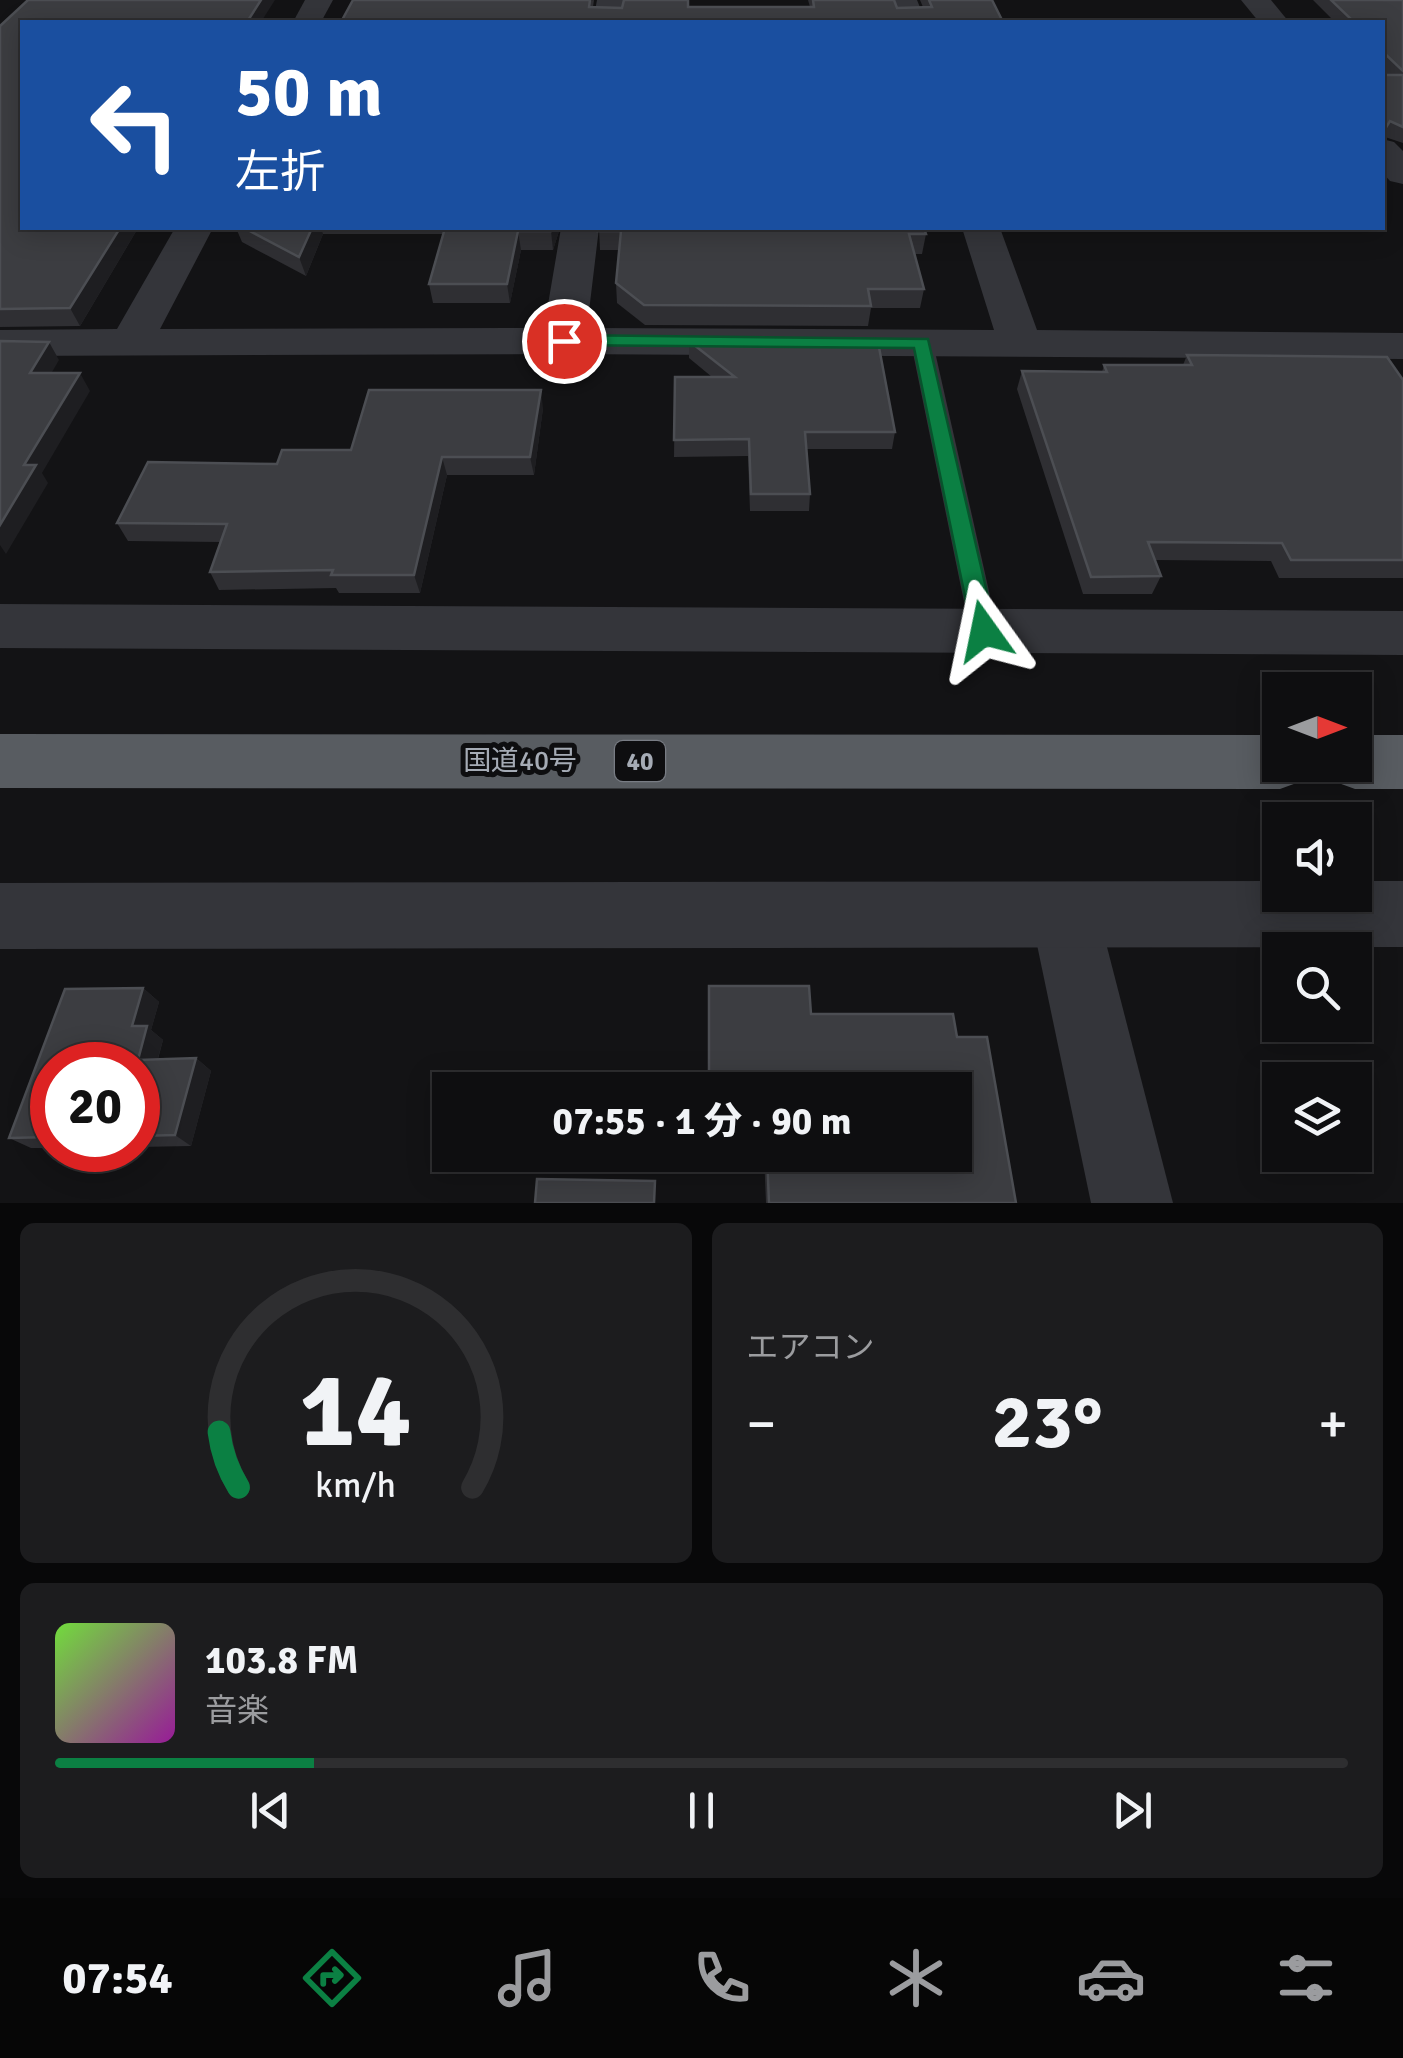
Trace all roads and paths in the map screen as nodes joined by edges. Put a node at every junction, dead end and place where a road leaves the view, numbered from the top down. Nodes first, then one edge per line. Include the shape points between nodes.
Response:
1 (1255, 0) edge
2 (1272, 20) edge
3 (1385, 152) edge
4 (1403, 173) edge
5 (193, 230) edge
6 (580, 230) edge
7 (981, 230) edge
8 (564, 341) junction
9 (0, 343) edge
10 (922, 343) junction
11 (130, 344) junction
12 (1020, 344) junction
13 (1403, 346) edge
14 (0, 626) edge
15 (984, 631) junction
16 (1403, 633) edge
17 (0, 760) edge
18 (1262, 762) edge
19 (1372, 762) edge
20 (1403, 762) edge
21 (1403, 914) edge
22 (0, 916) edge
23 (1065, 916) junction
24 (1132, 1203) edge

1 - 2 street
3 - 4 street
5 - 11 street
6 - 8 street
7 - 12 street
8 - 10 street
8 - 11 street
9 - 11 street
10 - 12 street
10 - 15 lane
12 - 13 street
14 - 15 street
15 - 16 street
17 - 18 highway, 国道40号 / 40
19 - 20 highway
21 - 23 street
22 - 23 street
23 - 24 street

